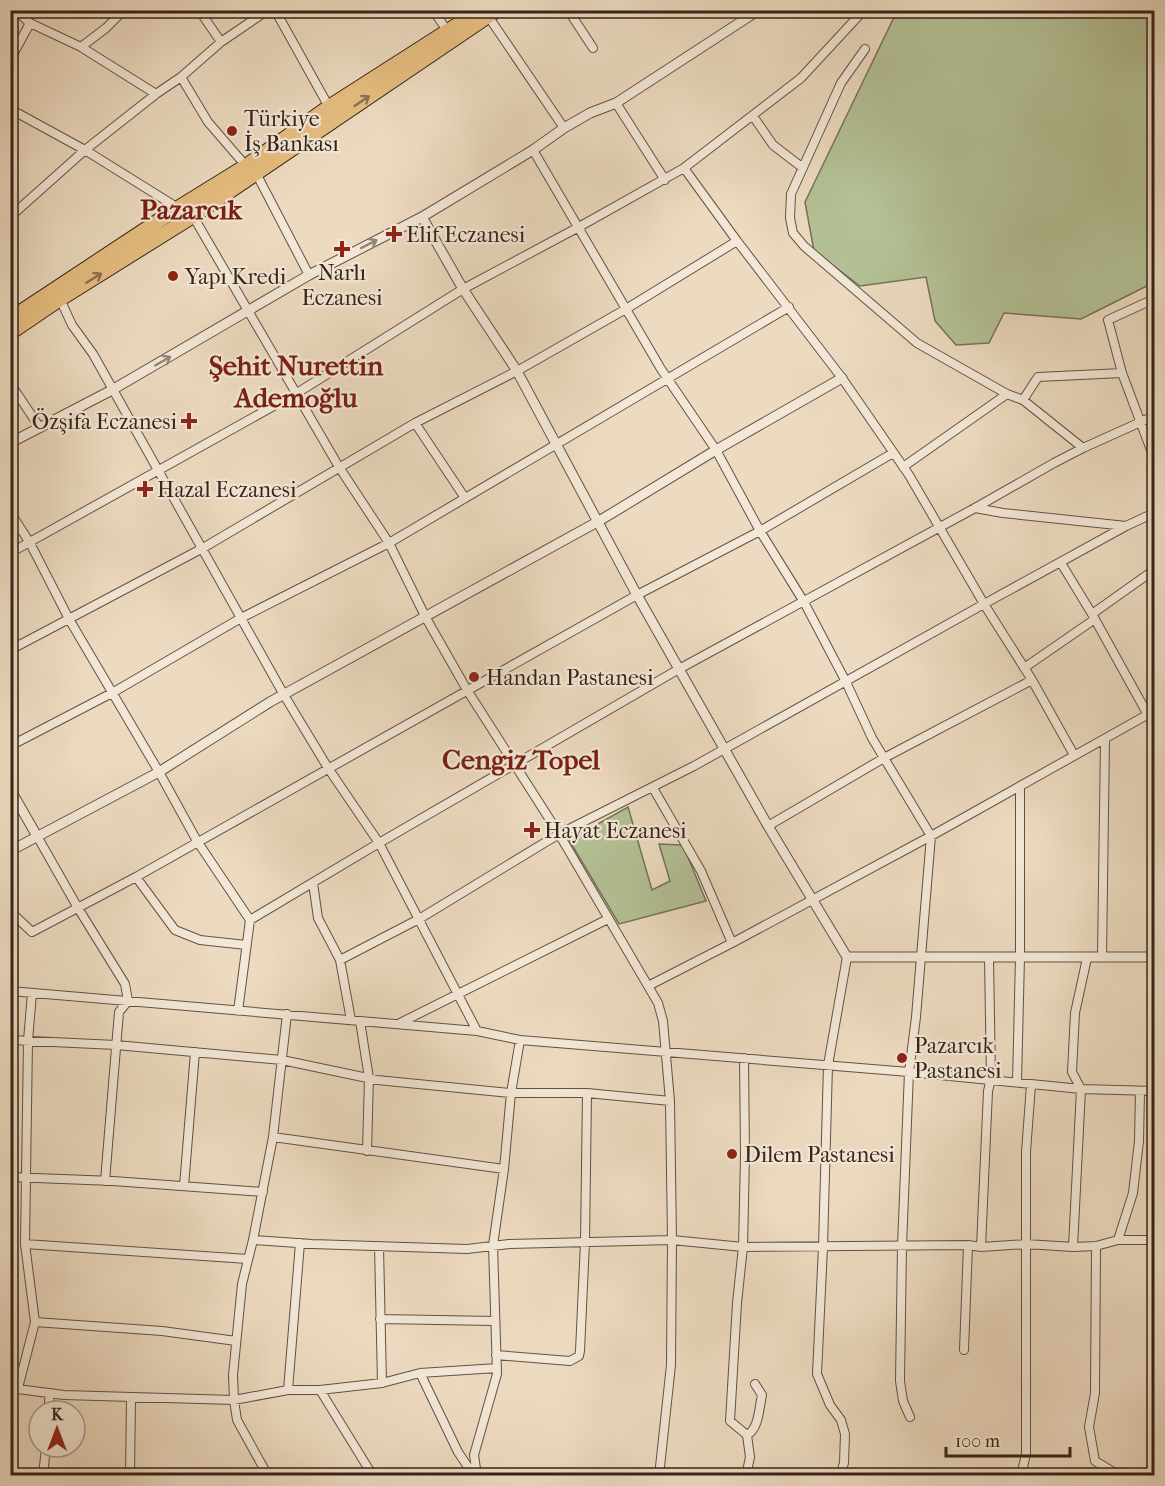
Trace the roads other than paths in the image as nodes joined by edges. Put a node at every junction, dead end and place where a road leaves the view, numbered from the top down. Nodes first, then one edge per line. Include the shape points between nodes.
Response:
1 (124, 10) edge
2 (199, 10) edge
3 (268, 10) edge
4 (275, 10) edge
5 (434, 10) edge
6 (568, 10) edge
7 (759, 10) edge
8 (864, 10) edge
9 (20, 12) edge
10 (489, 12) edge
11 (30, 23) junction
12 (448, 32) junction
13 (222, 42) junction
14 (81, 47) junction
15 (593, 48) dead end
16 (865, 49) dead end
17 (10, 60) edge
18 (181, 77) junction
19 (156, 94) junction
20 (616, 103) junction
21 (329, 107) junction
22 (10, 109) edge
23 (753, 116) junction
24 (564, 128) junction
25 (85, 150) junction
26 (533, 150) junction
27 (684, 168) junction
28 (803, 168) junction
29 (251, 169) junction
30 (665, 180) junction
31 (178, 208) junction
32 (193, 216) junction
33 (10, 217) edge
34 (422, 217) junction
35 (578, 228) junction
36 (737, 241) junction
37 (309, 275) junction
38 (463, 289) junction
39 (60, 299) junction
40 (1155, 299) edge
41 (789, 307) junction
42 (626, 309) junction
43 (247, 311) junction
44 (10, 319) edge
45 (10, 333) edge
46 (517, 371) junction
47 (1122, 373) junction
48 (668, 378) junction
49 (842, 378) junction
50 (10, 383) edge
51 (112, 390) junction
52 (297, 393) junction
53 (1007, 394) junction
54 (1023, 400) junction
55 (1155, 416) edge
56 (415, 423) junction
57 (1141, 423) junction
58 (40, 428) junction
59 (10, 443) edge
60 (558, 445) junction
61 (1083, 448) junction
62 (716, 450) junction
63 (893, 453) junction
64 (1155, 458) edge
65 (903, 466) junction
66 (339, 467) junction
67 (158, 471) junction
68 (465, 498) junction
69 (975, 508) junction
70 (10, 512) edge
71 (1155, 513) edge
72 (599, 521) junction
73 (939, 526) junction
74 (1126, 526) junction
75 (760, 531) junction
76 (30, 543) junction
77 (389, 543) junction
78 (203, 548) junction
79 (10, 554) edge
80 (1061, 563) junction
81 (1155, 570) edge
82 (637, 595) junction
83 (804, 602) junction
84 (984, 604) junction
85 (1094, 617) junction
86 (240, 618) junction
87 (426, 618) junction
88 (69, 619) junction
89 (10, 650) edge
90 (1024, 668) junction
91 (680, 669) junction
92 (1032, 681) junction
93 (846, 682) junction
94 (467, 690) junction
95 (112, 693) junction
96 (284, 695) junction
97 (1151, 713) edge
98 (1105, 740) junction
99 (10, 746) edge
100 (725, 749) junction
101 (1074, 755) junction
102 (884, 758) junction
103 (515, 764) junction
104 (328, 768) junction
105 (159, 772) junction
106 (1020, 787) junction
107 (653, 788) junction
108 (10, 789) edge
109 (768, 826) junction
110 (559, 834) junction
111 (37, 836) junction
112 (931, 836) junction
113 (197, 841) junction
114 (379, 843) junction
115 (10, 851) edge
116 (136, 877) junction
117 (313, 883) junction
118 (814, 899) junction
119 (78, 908) junction
120 (10, 915) edge
121 (419, 919) junction
122 (608, 919) junction
123 (250, 920) junction
124 (732, 943) junction
125 (246, 945) junction
126 (848, 957) junction
127 (989, 957) junction
128 (1020, 957) junction
129 (1102, 957) junction
130 (1155, 957) edge
131 (920, 958) junction
132 (1087, 958) junction
133 (340, 960) junction
134 (648, 986) junction
135 (10, 991) edge
136 (32, 993) junction
137 (457, 994) junction
138 (128, 1001) junction
139 (238, 1011) junction
140 (287, 1014) junction
141 (355, 1020) junction
142 (398, 1024) junction
143 (477, 1031) junction
144 (10, 1040) edge
145 (520, 1040) junction
146 (28, 1041) junction
147 (116, 1045) junction
148 (195, 1052) junction
149 (666, 1052) junction
150 (744, 1058) junction
151 (282, 1060) junction
152 (828, 1065) junction
153 (909, 1072) junction
154 (369, 1078) junction
155 (991, 1079) junction
156 (1017, 1082) junction
157 (1030, 1084) junction
158 (1081, 1089) junction
159 (1140, 1091) junction
160 (1155, 1091) edge
161 (587, 1093) junction
162 (511, 1094) junction
163 (670, 1101) junction
164 (273, 1137) junction
165 (367, 1151) junction
166 (504, 1169) junction
167 (10, 1177) edge
168 (26, 1178) junction
169 (105, 1181) junction
170 (184, 1186) junction
171 (263, 1192) junction
172 (253, 1240) junction
173 (672, 1240) junction
174 (1119, 1240) junction
175 (1155, 1240) edge
176 (585, 1242) junction
177 (300, 1243) junction
178 (25, 1244) junction
179 (1026, 1244) junction
180 (493, 1245) junction
181 (968, 1245) junction
182 (379, 1246) junction
183 (743, 1246) junction
184 (902, 1246) junction
185 (1096, 1246) junction
186 (823, 1247) junction
187 (981, 1247) junction
188 (1073, 1247) junction
189 (248, 1259) junction
190 (380, 1320) junction
191 (495, 1321) junction
192 (35, 1322) junction
193 (236, 1341) junction
194 (964, 1350) dead end
195 (496, 1355) junction
196 (497, 1368) junction
197 (420, 1374) junction
198 (382, 1383) junction
199 (755, 1384) dead end
200 (14, 1388) edge
201 (288, 1390) junction
202 (320, 1390) junction
203 (50, 1393) junction
204 (131, 1398) junction
205 (49, 1399) edge
206 (234, 1400) junction
207 (910, 1417) dead end
208 (747, 1435) junction
209 (45, 1459) edge
210 (43, 1476) edge
211 (130, 1476) edge
212 (268, 1476) edge
213 (373, 1476) edge
214 (475, 1476) edge
215 (659, 1476) edge
216 (746, 1476) edge
217 (840, 1476) edge
218 (1021, 1476) edge
219 (1120, 1476) edge

1 - 14 street
2 - 13 street
3 - 13 street
4 - 21 street
5 - 12 street
6 - 15 street
7 - 20 street
8 - 23 street via 801,78
9 - 11 street
10 - 12 highway
10 - 24 street
29 -> 10 highway
11 - 14 street
11 - 17 street
12 - 21 highway
13 - 18 street
14 - 19 street
16 - 28 street via 841,83
18 - 19 street
18 - 29 street via 208,122
19 - 25 street
20 - 24 street
20 - 30 street
21 - 29 highway
22 - 25 street
23 - 27 street
23 - 28 street via 773,146
24 - 26 street
25 - 31 street
25 - 33 street
26 - 34 street
26 - 35 street
27 - 30 street
27 - 36 street
28 - 53 street via 791,194 790,218 794,233 804,246 917,343
29 - 31 highway
29 - 32 highway
29 - 37 street
30 - 35 street
31 - 44 highway
39 -> 32 highway
32 - 43 street
37 -> 34 street
34 - 38 street
35 - 38 street
35 - 42 street
36 - 41 street
36 - 42 street
37 - 43 street
38 - 46 street
38 - 52 street
39 - 45 highway
39 - 51 street
40 - 47 street via 1108,320
41 - 48 street
41 - 49 street
42 - 46 street
42 - 48 street
51 -> 43 street
43 - 52 street
46 - 56 street
46 - 60 street
47 - 54 street via 1038,377
47 - 57 street
48 - 60 street
48 - 62 street
49 - 62 street
49 - 63 street
50 - 58 street
51 - 58 street
51 - 67 street
52 - 66 street
52 - 67 street
53 - 54 street
53 - 65 street
54 - 61 street
55 - 57 street
56 - 66 street
56 - 68 street
57 - 61 street
57 - 64 street
58 - 59 street
60 - 68 street
60 - 72 street
61 - 69 street
62 - 72 street
62 - 75 street
63 - 65 street
63 - 75 street
65 - 73 street
66 - 77 street
66 - 78 street
67 - 76 street
67 - 78 street
68 - 77 street
69 - 73 street
69 - 74 street
70 - 76 street
71 - 74 street
72 - 82 street
72 - 87 street
73 - 83 street
73 - 84 street
74 - 80 street
75 - 82 street
75 - 83 street
76 - 79 street
76 - 88 street
77 - 86 street
77 - 87 street
78 - 86 street
78 - 88 street
80 - 84 street
80 - 85 street
81 - 85 street
82 - 91 street
82 - 94 street
83 - 91 street
83 - 93 street
84 - 90 street
84 - 93 street
85 - 90 street
85 - 97 street
86 - 95 street
86 - 96 street
87 - 94 street
87 - 96 street
88 - 89 street
88 - 95 street
90 - 92 street
91 - 100 street
91 - 103 street
92 - 101 street
92 - 102 street
93 - 100 street
93 - 102 street
94 - 103 street
94 - 104 street
95 - 99 street
95 - 105 street
96 - 104 street
96 - 105 street
97 - 98 street
98 - 101 street
98 - 129 street
100 - 107 street
100 - 109 street
101 - 106 street
102 - 109 street
102 - 112 street
103 - 110 street
103 - 114 street
104 - 113 street
104 - 114 street
105 - 111 street
105 - 113 street
106 - 112 street
106 - 128 street
107 - 110 street
107 - 124 street via 701,871
108 - 111 street
109 - 118 street
110 - 121 street
110 - 122 street
111 - 115 street
111 - 119 street
112 - 118 street
112 - 131 street
113 - 116 street
113 - 123 street
114 - 117 street
114 - 121 street
116 - 119 street
116 - 125 street via 175,930 200,940
117 - 123 street
117 - 133 street via 318,918
118 - 124 street
118 - 126 street
119 - 120 street via 32,932
119 - 138 street via 125,984
121 - 133 street
121 - 137 street
122 - 134 street
122 - 137 street
123 - 125 street
124 - 134 street
125 - 139 street
126 - 131 street
126 - 152 street
127 - 128 street
127 - 131 street
127 - 155 street
128 - 132 street
128 - 156 street
129 - 130 street
129 - 132 street
131 - 153 street
132 - 158 street via 1075,1013 1072,1072
133 - 141 street
134 - 149 street via 663,1021
135 - 136 street
136 - 138 street
136 - 146 street
137 - 142 street
137 - 143 street
138 - 139 street
138 - 147 street via 119,1012
139 - 140 street
140 - 141 street
140 - 151 street
141 - 142 street
141 - 154 street
142 - 143 street
143 - 145 street
144 - 146 street
145 - 149 street
145 - 162 street
146 - 147 street
146 - 168 street
147 - 148 street
147 - 169 street
148 - 151 street
148 - 170 street
149 - 150 street
149 - 163 street
150 - 152 street
150 - 183 street
151 - 154 street
151 - 164 street
152 - 153 street
152 - 186 street
153 - 155 street
153 - 184 street
154 - 162 street
154 - 165 street
155 - 156 street
155 - 187 street
156 - 157 street
157 - 158 street
157 - 179 street
158 - 159 street
158 - 188 street
159 - 160 street
159 - 174 street via 1133,1193
161 - 162 street
161 - 163 street
161 - 176 street
162 - 166 street
163 - 173 street
164 - 165 street
164 - 171 street
165 - 166 street
166 - 180 street
167 - 168 street
168 - 169 street
168 - 178 street
169 - 170 street
170 - 171 street
171 - 172 street
172 - 177 street
172 - 189 street
173 - 176 street
173 - 183 street
173 - 215 street via 671,1365
174 - 175 street
174 - 185 street
176 - 180 street
176 - 195 street via 579,1356 570,1361
177 - 182 street
177 - 201 street
178 - 189 street
178 - 192 street
179 - 187 street
179 - 188 street
179 - 218 street via 1026,1454
180 - 182 street via 466,1249
180 - 191 street
181 - 184 street
181 - 187 street
181 - 194 street
182 - 190 street
183 - 186 street
183 - 208 street via 730,1421
184 - 186 street
184 - 207 street via 900,1381
185 - 188 street
185 - 219 street via 1095,1393 1089,1427 1095,1461
186 - 217 street via 817,1374 845,1434
189 - 193 street
190 - 191 street
190 - 198 street
191 - 195 street
192 - 193 street
192 - 200 street
193 - 206 street
195 - 196 street
196 - 197 street
196 - 214 street via 474,1455
197 - 198 street
197 - 214 street via 458,1452
198 - 202 street
199 - 208 street via 762,1395 756,1425
200 - 203 street
201 - 202 street
201 - 206 street
202 - 213 street
203 - 204 street
203 - 205 street
204 - 206 street
204 - 211 street
206 - 212 street via 237,1420
208 - 216 street via 750,1457
209 - 210 street

